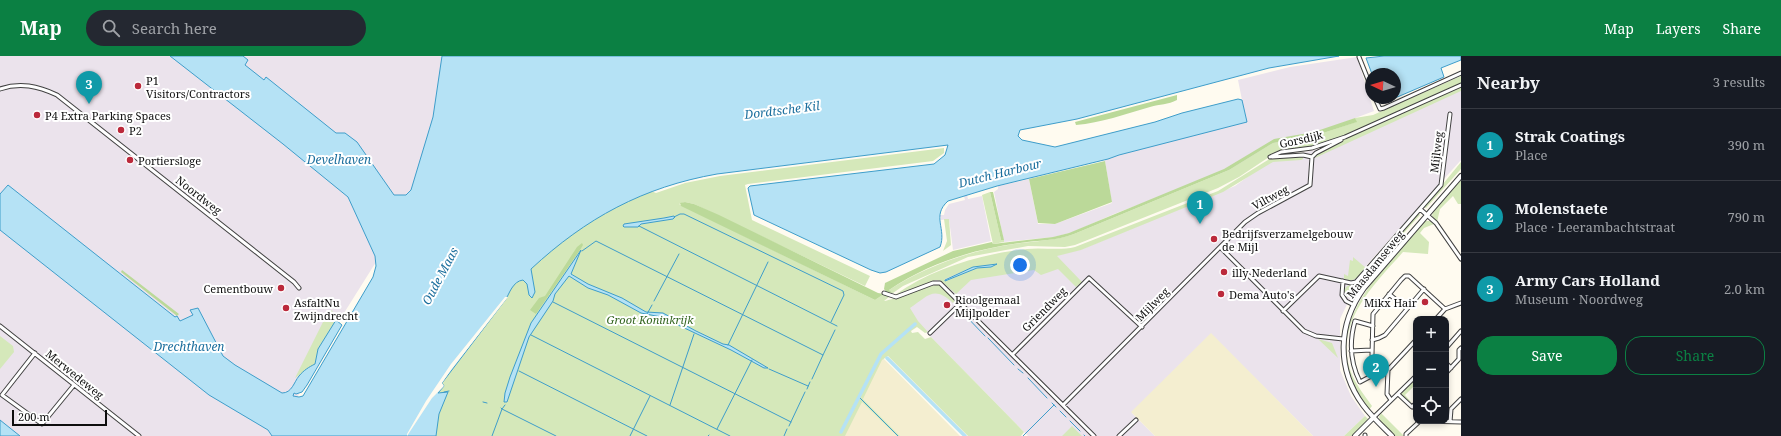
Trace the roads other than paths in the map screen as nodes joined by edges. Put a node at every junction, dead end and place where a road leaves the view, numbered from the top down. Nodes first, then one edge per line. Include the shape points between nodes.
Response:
1 (1359, 57) dead end
2 (1365, 72) edge
3 (1461, 73) edge
4 (1461, 85) edge
5 (0, 89) edge
6 (1401, 100) edge
7 (1378, 104) edge
8 (1393, 104) edge
9 (1450, 114) dead end
10 (1345, 137) junction
11 (1312, 157) junction
12 (1461, 176) edge
13 (1420, 209) junction
14 (1427, 215) junction
15 (1221, 248) junction
16 (1461, 259) edge
17 (1343, 281) junction
18 (299, 288) dead end
19 (1424, 289) junction
20 (884, 293) dead end
21 (1389, 294) junction
22 (1461, 302) edge
23 (961, 303) junction
24 (1354, 305) junction
25 (1446, 309) junction
26 (1407, 310) junction
27 (1283, 311) junction
28 (1439, 316) edge
29 (0, 326) edge
30 (1373, 326) junction
31 (1142, 327) junction
32 (1461, 331) edge
33 (930, 333) dead end
34 (1343, 339) junction
35 (1372, 340) junction
36 (1413, 343) edge
37 (1449, 343) edge
38 (1461, 348) edge
39 (1351, 350) junction
40 (1371, 350) junction
41 (35, 353) junction
42 (1013, 354) junction
43 (1382, 366) junction
44 (1451, 368) edge
45 (1388, 370) junction
46 (1413, 379) edge
47 (74, 385) junction
48 (1398, 394) junction
49 (1461, 399) edge
50 (1391, 400) junction
51 (1063, 405) junction
52 (1413, 405) edge
53 (1374, 417) junction
54 (1136, 420) dead end
55 (1450, 422) joint
56 (1461, 422) edge
57 (1417, 424) edge
58 (139, 436) edge
59 (1094, 436) edge
60 (1119, 436) edge
61 (1355, 436) edge
62 (1392, 436) edge
63 (1406, 436) edge

1 - 2 street
3 - 6 street
4 - 10 street, Gorsdijk
5 - 18 street, Noordweg via 17,85 33,86 57,95
7 - 8 street via 1380,109
9 - 13 street, Mijlweg via 1440,185
10 - 11 street, Gorsdijk
10 - 11 street, Gorsdijk via 1312,148 1280,152 1270,157
11 - 15 street, Viltweg via 1310,185 1254,216
12 - 14 street, Maasdamseweg
13 - 14 street
13 - 17 street, Mijlweg via 1356,282
14 - 16 street via 1435,222
14 - 24 street, Maasdamseweg via 1367,285
15 - 27 street
15 - 31 street, Mijlweg
17 - 24 street via 1342,295
17 - 27 street, Mijlweg via 1319,276
19 - 21 street via 1409,276 1405,276
19 - 25 street
19 - 26 street
20 - 23 street via 896,297 937,282
21 - 26 street
21 - 30 street via 1374,311
22 - 25 street
23 - 33 street
23 - 42 street
24 - 34 street, Maasdamseweg via 1346,322
25 - 28 street
26 - 35 street via 1384,335
27 - 34 street via 1307,333
29 - 41 street, Merwedeweg
30 - 35 street
30 - 39 street via 1355,321
31 - 42 street, Griendweg via 1089,278
31 - 51 street, Mijlweg
32 - 37 street
34 - 53 street, Maasdamseweg via 1344,359 1350,382 1360,401
35 - 40 street
36 - 45 street
38 - 44 street via 1459,359
39 - 40 street
39 - 43 street via 1360,382 1375,374
40 - 43 street via 1374,359
41 - 47 street, Merwedeweg
41 - 47 street via 2,395 42,424
42 - 51 street
43 - 45 street
45 - 50 street via 1387,394
46 - 48 street
47 - 58 street, Merwedeweg
48 - 50 street
48 - 52 street
49 - 55 street via 1451,409
50 - 53 street
51 - 59 street
53 - 61 street
53 - 62 street, Maasdamseweg
54 - 60 street
55 - 56 street
57 - 63 street

